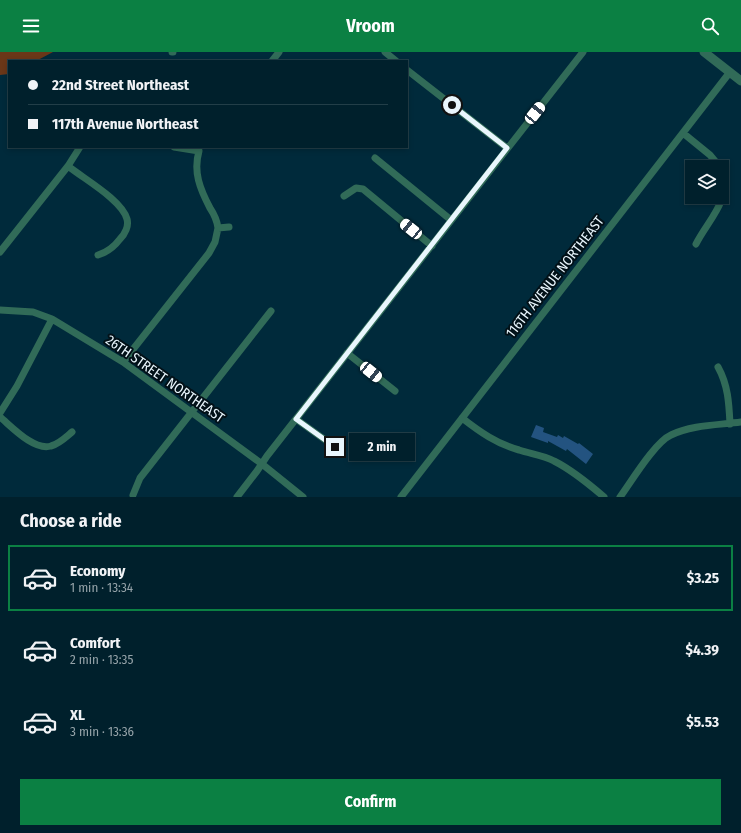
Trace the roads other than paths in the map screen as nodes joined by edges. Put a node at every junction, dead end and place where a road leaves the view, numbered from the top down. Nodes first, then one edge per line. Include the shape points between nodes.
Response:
1 (279, 52) edge
2 (385, 52) edge
3 (583, 52) edge
4 (704, 52) edge
5 (273, 60) edge
6 (395, 60) edge
7 (408, 71) edge
8 (730, 72) junction
9 (741, 80) edge
10 (682, 133) junction
11 (79, 148) edge
12 (188, 148) edge
13 (507, 148) junction
14 (201, 149) edge
15 (375, 158) dead end
16 (714, 160) edge
17 (68, 166) junction
18 (344, 196) dead end
19 (719, 204) edge
20 (451, 220) junction
21 (229, 227) dead end
22 (218, 228) junction
23 (696, 244) dead end
24 (432, 246) junction
25 (0, 252) edge
26 (98, 255) dead end
27 (0, 310) edge
28 (271, 311) dead end
29 (52, 319) junction
30 (347, 353) junction
31 (124, 362) junction
32 (718, 367) dead end
33 (395, 391) dead end
34 (0, 413) edge
35 (192, 414) junction
36 (0, 417) edge
37 (462, 418) junction
38 (296, 419) junction
39 (741, 422) edge
40 (730, 424) junction
41 (72, 432) dead end
42 (335, 447) dead end
43 (262, 464) junction
44 (133, 495) dead end
45 (237, 497) edge
46 (303, 497) edge
47 (401, 497) edge
48 (604, 497) edge
49 (620, 497) edge

1 - 5 street
2 - 6 street
3 - 13 street
4 - 8 street
7 - 13 street
8 - 9 street
8 - 10 street, 116TH AVENUE NORTHEAST
10 - 16 street
10 - 37 street, 116TH AVENUE NORTHEAST
11 - 17 street
12 - 14 street
13 - 20 street
14 - 22 street via 196,161 197,175
15 - 20 street
17 - 25 street
17 - 26 street via 117,203 128,220 127,228 114,247
18 - 24 street via 356,188 363,189
19 - 23 street
20 - 24 street
21 - 22 street
22 - 31 street via 215,242 208,253
24 - 30 street
27 - 29 street, 26TH STREET NORTHEAST via 33,312
28 - 35 street
29 - 31 street, 26TH STREET NORTHEAST
29 - 34 street
30 - 33 street
30 - 38 street
31 - 35 street, 26TH STREET NORTHEAST
32 - 40 street via 724,377 728,395
35 - 43 street, 26TH STREET NORTHEAST
35 - 44 street via 140,478
36 - 41 street via 39,447 55,445
37 - 47 street, 116TH AVENUE NORTHEAST
37 - 48 street via 490,439 554,461 584,480
38 - 42 street
38 - 43 street
39 - 40 street
40 - 49 street via 698,427 670,435 655,450
43 - 45 street
43 - 46 street, 26TH STREET NORTHEAST

